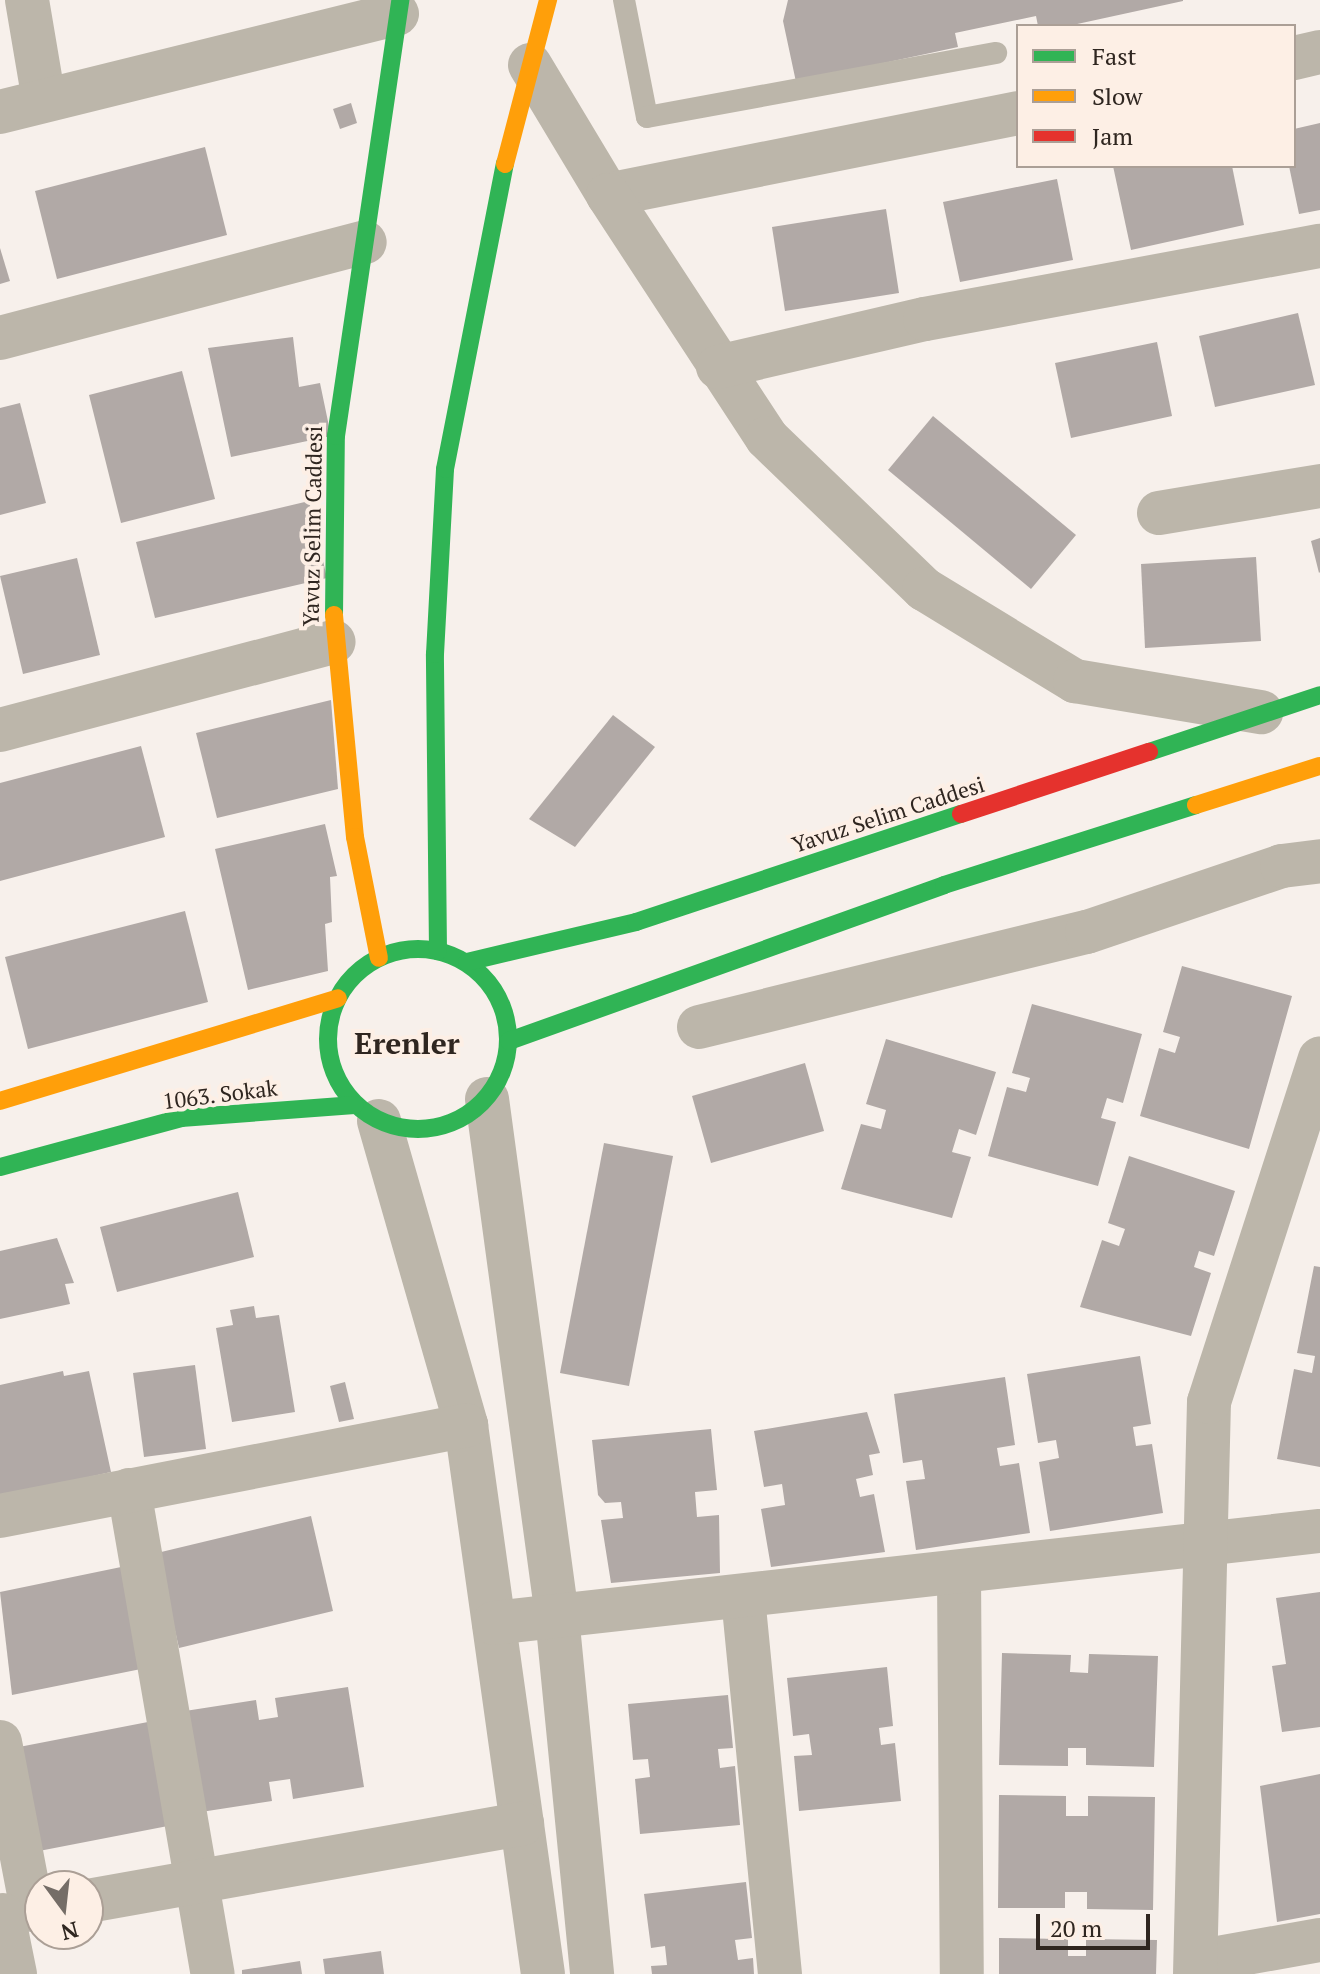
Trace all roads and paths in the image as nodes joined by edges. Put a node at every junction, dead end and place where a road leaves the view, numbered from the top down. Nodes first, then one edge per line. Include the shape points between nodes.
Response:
1 (27, 0) edge
2 (548, 0) edge
3 (624, 0) edge
4 (398, 7) edge
5 (1320, 52) edge
6 (996, 53) dead end
7 (1296, 58) edge
8 (530, 65) junction
9 (44, 100) junction
10 (0, 112) edge
11 (1016, 113) edge
12 (608, 195) junction
13 (365, 242) junction
14 (1320, 246) edge
15 (0, 338) edge
16 (718, 367) junction
17 (1320, 486) edge
18 (1159, 513) dead end
19 (334, 642) junction
20 (1320, 695) edge
21 (1261, 712) junction
22 (0, 730) edge
23 (1320, 766) edge
24 (1320, 861) edge
25 (438, 951) junction
26 (379, 958) junction
27 (467, 962) junction
28 (338, 998) junction
29 (699, 1027) dead end
30 (509, 1041) junction
31 (1317, 1076) edge
32 (487, 1099) junction
33 (0, 1101) edge
34 (367, 1113) junction
35 (0, 1167) edge
36 (466, 1425) junction
37 (129, 1490) junction
38 (0, 1516) edge
39 (1320, 1531) edge
40 (1202, 1549) junction
41 (959, 1575) junction
42 (743, 1597) junction
43 (557, 1616) junction
44 (494, 1623) junction
45 (0, 1742) edge
46 (522, 1824) junction
47 (197, 1883) junction
48 (104, 1898) edge
49 (19, 1912) edge
50 (1320, 1940) edge
51 (1195, 1968) edge
52 (15, 1974) edge
53 (213, 1974) edge
54 (543, 1974) edge
55 (592, 1974) edge
56 (780, 1974) edge
57 (962, 1974) edge

1 - 9 street
2 - 8 main road
3 - 6 lane via 647,117
4 - 9 street
4 - 13 main road, Yavuz Selim Caddesi
5 - 7 street
8 - 12 street
8 - 25 main road via 445,469 435,654
9 - 10 street
11 - 12 street
12 - 16 street
13 - 15 street
13 - 19 main road, Yavuz Selim Caddesi via 336,436
14 - 16 street via 925,319
16 - 21 street via 767,438 924,589 1075,681
17 - 18 street
19 - 22 street
19 - 26 main road, Yavuz Selim Caddesi via 355,837
20 - 21 main road, Yavuz Selim Caddesi
21 - 27 main road, Yavuz Selim Caddesi via 636,922
23 - 30 main road via 944,885
24 - 29 street via 1282,866 1087,932
25 - 26 main road
25 - 27 main road
26 - 28 main road
27 - 30 main road via 505,1010
28 - 33 main road, 1063. Sokak
28 - 34 main road via 329,1054
30 - 32 main road
31 - 40 street via 1209,1402
32 - 34 main road via 436,1128
32 - 43 street
34 - 35 main road, 1063. Sokak via 181,1118
34 - 36 street
36 - 37 street
36 - 44 street
37 - 38 street
37 - 47 street
39 - 40 street
40 - 41 street
40 - 51 street
41 - 42 street
41 - 57 street
42 - 43 street
42 - 56 street
43 - 44 street
43 - 55 street
44 - 46 street
45 - 49 street
46 - 47 street
46 - 54 street
47 - 48 street
47 - 53 street
49 - 52 street
50 - 51 street

